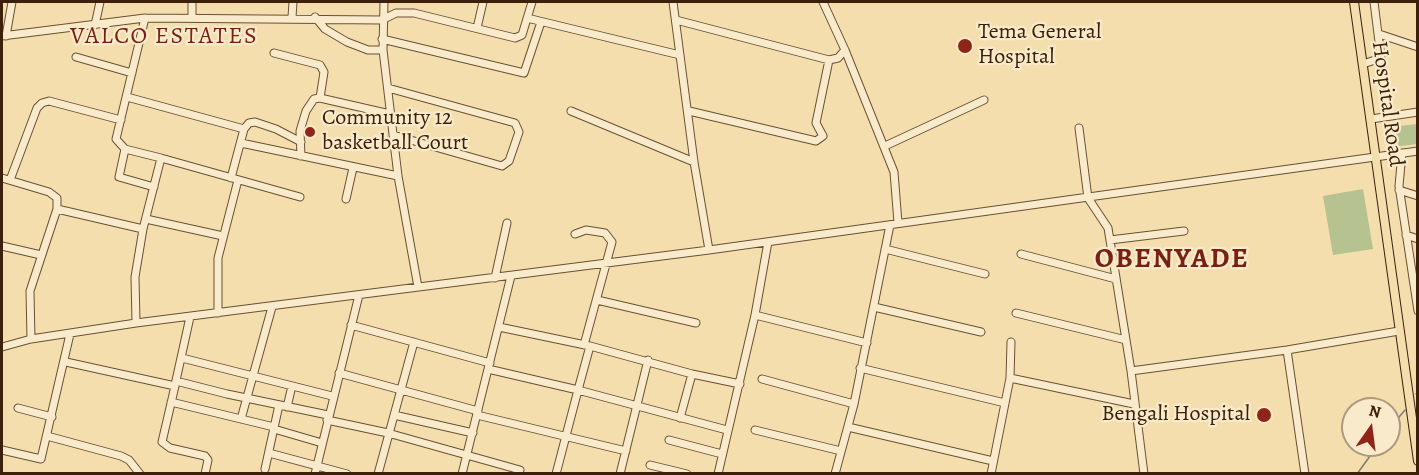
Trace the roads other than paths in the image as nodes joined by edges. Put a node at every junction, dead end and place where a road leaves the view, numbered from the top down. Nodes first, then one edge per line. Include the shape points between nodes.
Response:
1 (12, 2) edge
2 (100, 2) edge
3 (192, 2) edge
4 (293, 2) edge
5 (384, 2) edge
6 (483, 2) edge
7 (532, 2) edge
8 (673, 2) edge
9 (823, 2) edge
10 (1354, 2) edge
11 (1374, 2) edge
12 (192, 17) junction
13 (292, 17) junction
14 (315, 17) junction
15 (145, 18) junction
16 (527, 18) junction
17 (382, 20) junction
18 (676, 20) junction
19 (541, 22) junction
20 (95, 25) junction
21 (477, 28) junction
22 (1378, 34) junction
23 (4, 36) edge
24 (382, 39) junction
25 (1418, 46) edge
26 (383, 50) junction
27 (845, 50) junction
28 (274, 53) dead end
29 (680, 55) junction
30 (76, 57) dead end
31 (1381, 58) junction
32 (829, 60) junction
33 (1364, 64) junction
34 (132, 73) junction
35 (388, 88) junction
36 (127, 97) junction
37 (320, 98) junction
38 (984, 100) dead end
39 (571, 111) dead end
40 (689, 111) junction
41 (1418, 112) edge
42 (390, 114) junction
43 (1388, 116) junction
44 (1371, 119) junction
45 (121, 120) junction
46 (1079, 128) dead end
47 (244, 129) junction
48 (393, 135) junction
49 (301, 142) junction
50 (241, 143) junction
51 (885, 146) junction
52 (125, 149) junction
53 (1418, 151) edge
54 (1402, 153) junction
55 (300, 156) junction
56 (1376, 156) junction
57 (161, 158) junction
58 (694, 162) junction
59 (353, 168) junction
60 (398, 176) junction
61 (2, 178) edge
62 (234, 179) junction
63 (10, 180) junction
64 (154, 187) junction
65 (1399, 190) junction
66 (1418, 196) edge
67 (300, 197) dead end
68 (1088, 198) junction
69 (346, 199) dead end
70 (57, 209) junction
71 (146, 219) junction
72 (898, 223) junction
73 (507, 224) dead end
74 (890, 225) junction
75 (143, 230) junction
76 (1184, 231) dead end
77 (575, 234) dead end
78 (1406, 235) junction
79 (223, 236) junction
80 (1418, 239) edge
81 (1110, 240) junction
82 (768, 242) junction
83 (2, 246) edge
84 (885, 249) junction
85 (709, 250) junction
86 (1021, 254) dead end
87 (41, 255) junction
88 (606, 263) junction
89 (985, 274) dead end
90 (510, 276) junction
91 (495, 278) junction
92 (1116, 279) junction
93 (418, 287) junction
94 (359, 295) junction
95 (597, 300) junction
96 (1417, 302) edge
97 (272, 307) junction
98 (874, 307) junction
99 (1418, 311) edge
100 (218, 313) junction
101 (1016, 313) dead end
102 (755, 315) junction
103 (190, 317) junction
104 (136, 323) junction
105 (696, 323) dead end
106 (351, 325) junction
107 (499, 327) junction
108 (1399, 331) junction
109 (981, 332) dead end
110 (70, 334) junction
111 (31, 339) junction
112 (1126, 340) junction
113 (2, 342) edge
114 (17, 342) junction
115 (414, 342) junction
116 (1011, 342) dead end
117 (867, 343) junction
118 (587, 345) junction
119 (2, 347) edge
120 (1287, 350) junction
121 (182, 358) junction
122 (648, 360) junction
123 (66, 362) junction
124 (489, 366) junction
125 (860, 368) junction
126 (1131, 371) junction
127 (339, 373) junction
128 (692, 374) junction
129 (252, 375) junction
130 (1010, 378) junction
131 (762, 379) dead end
132 (176, 383) junction
133 (740, 384) junction
134 (292, 386) junction
135 (402, 390) junction
136 (578, 390) junction
137 (332, 396) junction
138 (247, 398) junction
139 (171, 402) junction
140 (1005, 403) junction
141 (854, 404) junction
142 (1134, 404) junction
143 (283, 406) junction
144 (637, 406) junction
145 (18, 408) dead end
146 (478, 413) junction
147 (394, 415) junction
148 (52, 417) junction
149 (328, 418) junction
150 (680, 418) junction
151 (241, 419) junction
152 (848, 427) junction
153 (274, 428) junction
154 (727, 430) junction
155 (755, 430) dead end
156 (388, 433) junction
157 (473, 433) junction
158 (47, 436) junction
159 (566, 436) junction
160 (669, 440) dead end
161 (322, 443) junction
162 (2, 450) edge
163 (626, 451) junction
164 (841, 451) junction
165 (269, 453) junction
166 (722, 454) junction
167 (467, 456) junction
168 (1418, 460) edge
169 (993, 461) junction
170 (650, 465) dead end
171 (134, 466) junction
172 (265, 469) dead end
173 (316, 470) edge
174 (520, 470) dead end
175 (127, 474) edge
176 (140, 474) edge
177 (205, 474) edge
178 (347, 474) edge
179 (378, 474) edge
180 (462, 474) edge
181 (556, 474) edge
182 (621, 474) edge
183 (687, 474) edge
184 (718, 474) edge
185 (835, 474) edge
186 (991, 474) edge
187 (1144, 474) edge
188 (1305, 474) edge

1 - 23 street
2 - 20 street
3 - 12 street
4 - 13 street
5 - 17 street
6 - 21 street
7 - 16 street
8 - 18 street
9 - 27 street
10 - 33 main road, Hospital Road
11 - 22 street
12 - 13 street
12 - 15 street
13 - 14 street
14 - 17 street
14 - 26 street via 325,29 347,42 368,50
15 - 20 street
15 - 34 street
16 - 19 street
16 - 21 street via 522,35 515,38
17 - 21 street via 396,13 414,13
17 - 24 street
18 - 29 street
18 - 32 street
19 - 24 street via 524,74
19 - 29 street
20 - 23 street
22 - 25 street
22 - 31 street
24 - 26 street
26 - 35 street
27 - 32 street via 838,58
27 - 51 street
28 - 37 street via 320,65 324,72
29 - 40 street
30 - 34 street
31 - 33 street
31 - 43 street
32 - 40 street via 816,123 823,136 816,141
33 - 44 main road, Hospital Road
34 - 36 street
35 - 42 street
35 - 48 street via 515,123 519,132 509,161 502,165
36 - 45 street
36 - 47 street
37 - 42 street
37 - 49 street via 310,102 306,111
38 - 51 street
39 - 58 street
40 - 58 street
41 - 43 street
42 - 48 street
43 - 44 street
44 - 56 main road, Hospital Road
45 - 52 street via 116,142
45 - 63 street via 49,101 42,103
46 - 68 street
47 - 49 street via 255,122
47 - 50 street
48 - 60 street
49 - 55 street
50 - 55 street
50 - 62 street
51 - 72 street via 894,172
52 - 57 street
52 - 64 street via 119,177
53 - 54 street
54 - 56 street
54 - 65 street
55 - 59 street
56 - 68 street
56 - 108 main road, Hospital Road
57 - 62 street
57 - 64 street
58 - 85 street
59 - 60 street
59 - 69 street
60 - 93 street
61 - 63 street
62 - 67 street
62 - 79 street
63 - 70 street via 54,194
64 - 71 street
65 - 66 street
65 - 78 street
68 - 72 street
68 - 81 street via 1106,224
70 - 75 street
70 - 87 street
71 - 75 street
71 - 79 street
72 - 74 street
73 - 91 street
74 - 82 street
74 - 84 street
75 - 104 street via 135,277
76 - 81 street
77 - 88 street via 586,230 605,233 612,242
78 - 80 street
78 - 96 street
79 - 100 street via 216,280
81 - 92 street
82 - 85 street
82 - 102 street
83 - 87 street
84 - 89 street
84 - 98 street
85 - 88 street
86 - 92 street
87 - 111 street via 30,291
88 - 90 street
88 - 95 street
90 - 91 street
90 - 107 street
91 - 93 street
92 - 112 street
93 - 94 street
94 - 97 street
94 - 106 street
95 - 105 street
95 - 118 street
96 - 99 street
97 - 100 street
97 - 129 street
98 - 109 street
98 - 117 street
100 - 103 street
101 - 112 street
102 - 117 street
102 - 133 street
103 - 104 street
103 - 121 street
104 - 110 street
106 - 115 street
106 - 127 street
107 - 118 street
107 - 124 street
108 - 120 street
108 - 168 main road, Hospital Road
110 - 111 street
110 - 123 street
111 - 114 street
112 - 126 street
113 - 114 street
114 - 119 street
115 - 124 street
115 - 135 street
116 - 130 street
117 - 125 street
118 - 122 street
118 - 136 street
120 - 126 street
120 - 188 street
121 - 129 street
121 - 132 street
122 - 128 street
122 - 144 street
123 - 132 street
123 - 148 street
124 - 136 street
124 - 146 street
125 - 140 street
125 - 141 street
126 - 142 street
127 - 135 street
127 - 137 street
128 - 133 street
128 - 150 street
129 - 134 street
129 - 138 street
130 - 140 street
130 - 142 street
131 - 141 street
132 - 138 street
132 - 139 street
133 - 154 street
134 - 137 street
134 - 143 street
135 - 146 street
135 - 147 street
136 - 144 street
136 - 159 street
137 - 149 street
138 - 143 street
138 - 151 street
139 - 151 street
139 - 177 street via 162,442 170,448 205,456
140 - 169 street
141 - 152 street
142 - 187 street
143 - 149 street
143 - 153 street
144 - 150 street
144 - 163 street
145 - 148 street
146 - 157 street
146 - 159 street
147 - 156 street
147 - 157 street
148 - 158 street
149 - 156 street
149 - 161 street
150 - 154 street
151 - 153 street
152 - 164 street
152 - 169 street
153 - 161 street
153 - 165 street
154 - 166 street
155 - 164 street
156 - 167 street
156 - 179 street
157 - 167 street
158 - 162 street via 38,461
158 - 171 street via 122,456
159 - 163 street
159 - 181 street
160 - 166 street
161 - 173 street
163 - 182 street
164 - 185 street
165 - 172 street
165 - 173 street
166 - 184 street
167 - 174 street
167 - 180 street
169 - 186 street
170 - 183 street
171 - 175 street
171 - 176 street
173 - 178 street

